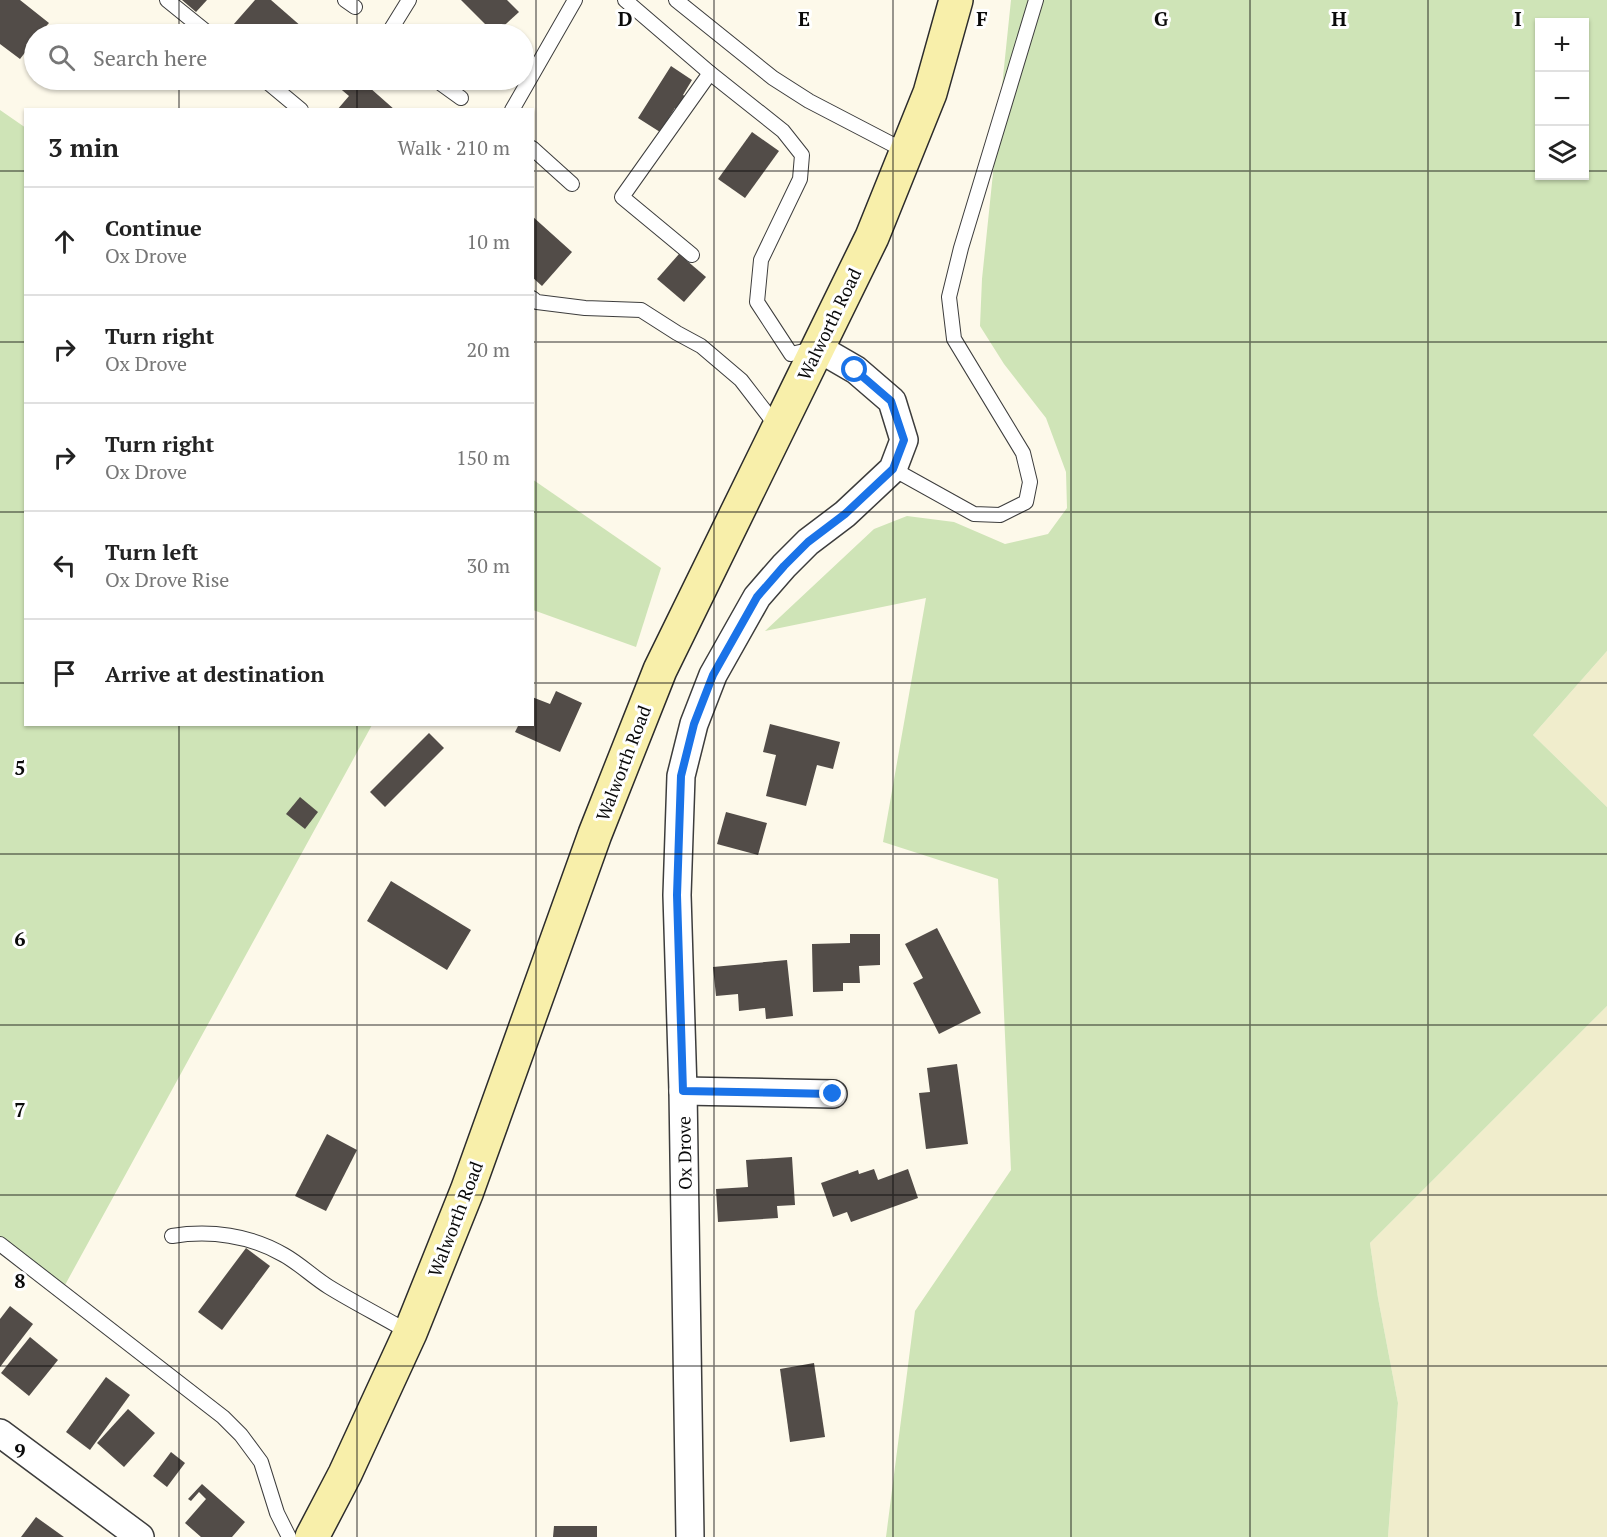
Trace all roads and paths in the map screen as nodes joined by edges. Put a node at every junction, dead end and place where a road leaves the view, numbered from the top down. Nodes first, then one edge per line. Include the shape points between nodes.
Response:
1 (167, 0) edge
2 (409, 0) edge
3 (575, 0) edge
4 (625, 0) edge
5 (676, 0) edge
6 (956, 0) edge
7 (1036, 0) edge
8 (197, 24) edge
9 (394, 24) edge
10 (534, 72) edge
11 (710, 73) junction
12 (277, 90) edge
13 (450, 90) edge
14 (523, 90) edge
15 (461, 98) dead end
16 (299, 108) edge
17 (513, 108) edge
18 (534, 149) edge
19 (908, 152) junction
20 (572, 184) dead end
21 (692, 255) dead end
22 (534, 300) edge
23 (818, 348) junction
24 (778, 428) junction
25 (893, 469) junction
26 (683, 1091) junction
27 (833, 1094) dead end
28 (172, 1236) dead end
29 (0, 1244) edge
30 (410, 1333) junction
31 (5, 1446) edge
32 (140, 1537) edge
33 (290, 1537) edge
34 (312, 1537) edge
35 (690, 1537) edge

1 - 8 lane
2 - 9 lane
3 - 10 lane
4 - 11 lane
5 - 19 lane via 773,78
6 - 19 street, Walworth Road via 930,93
7 - 25 lane via 949,297 954,339 1023,453 1030,482 1026,502 1000,515 974,514
11 - 21 lane via 622,197
11 - 23 lane via 783,131 802,155 800,178 761,260 757,302 791,354
12 - 16 lane
13 - 15 lane
14 - 17 lane
18 - 20 lane
19 - 23 street, Walworth Road
22 - 24 lane via 585,308 642,310 701,346 725,366 741,380
23 - 24 street, Walworth Road
23 - 25 street, Ox Drove via 855,370 891,401 904,440
24 - 30 street, Walworth Road via 660,670 595,834 467,1191
25 - 26 street, Ox Drove via 808,542 757,597 713,675 694,724 681,776 678,883
26 - 27 street
26 - 35 street, Ox Drove
28 - 30 lane via 194,1232 232,1235 262,1245
29 - 33 lane via 214,1410 241,1436 261,1462 277,1513
30 - 34 street, Walworth Road
31 - 32 street

